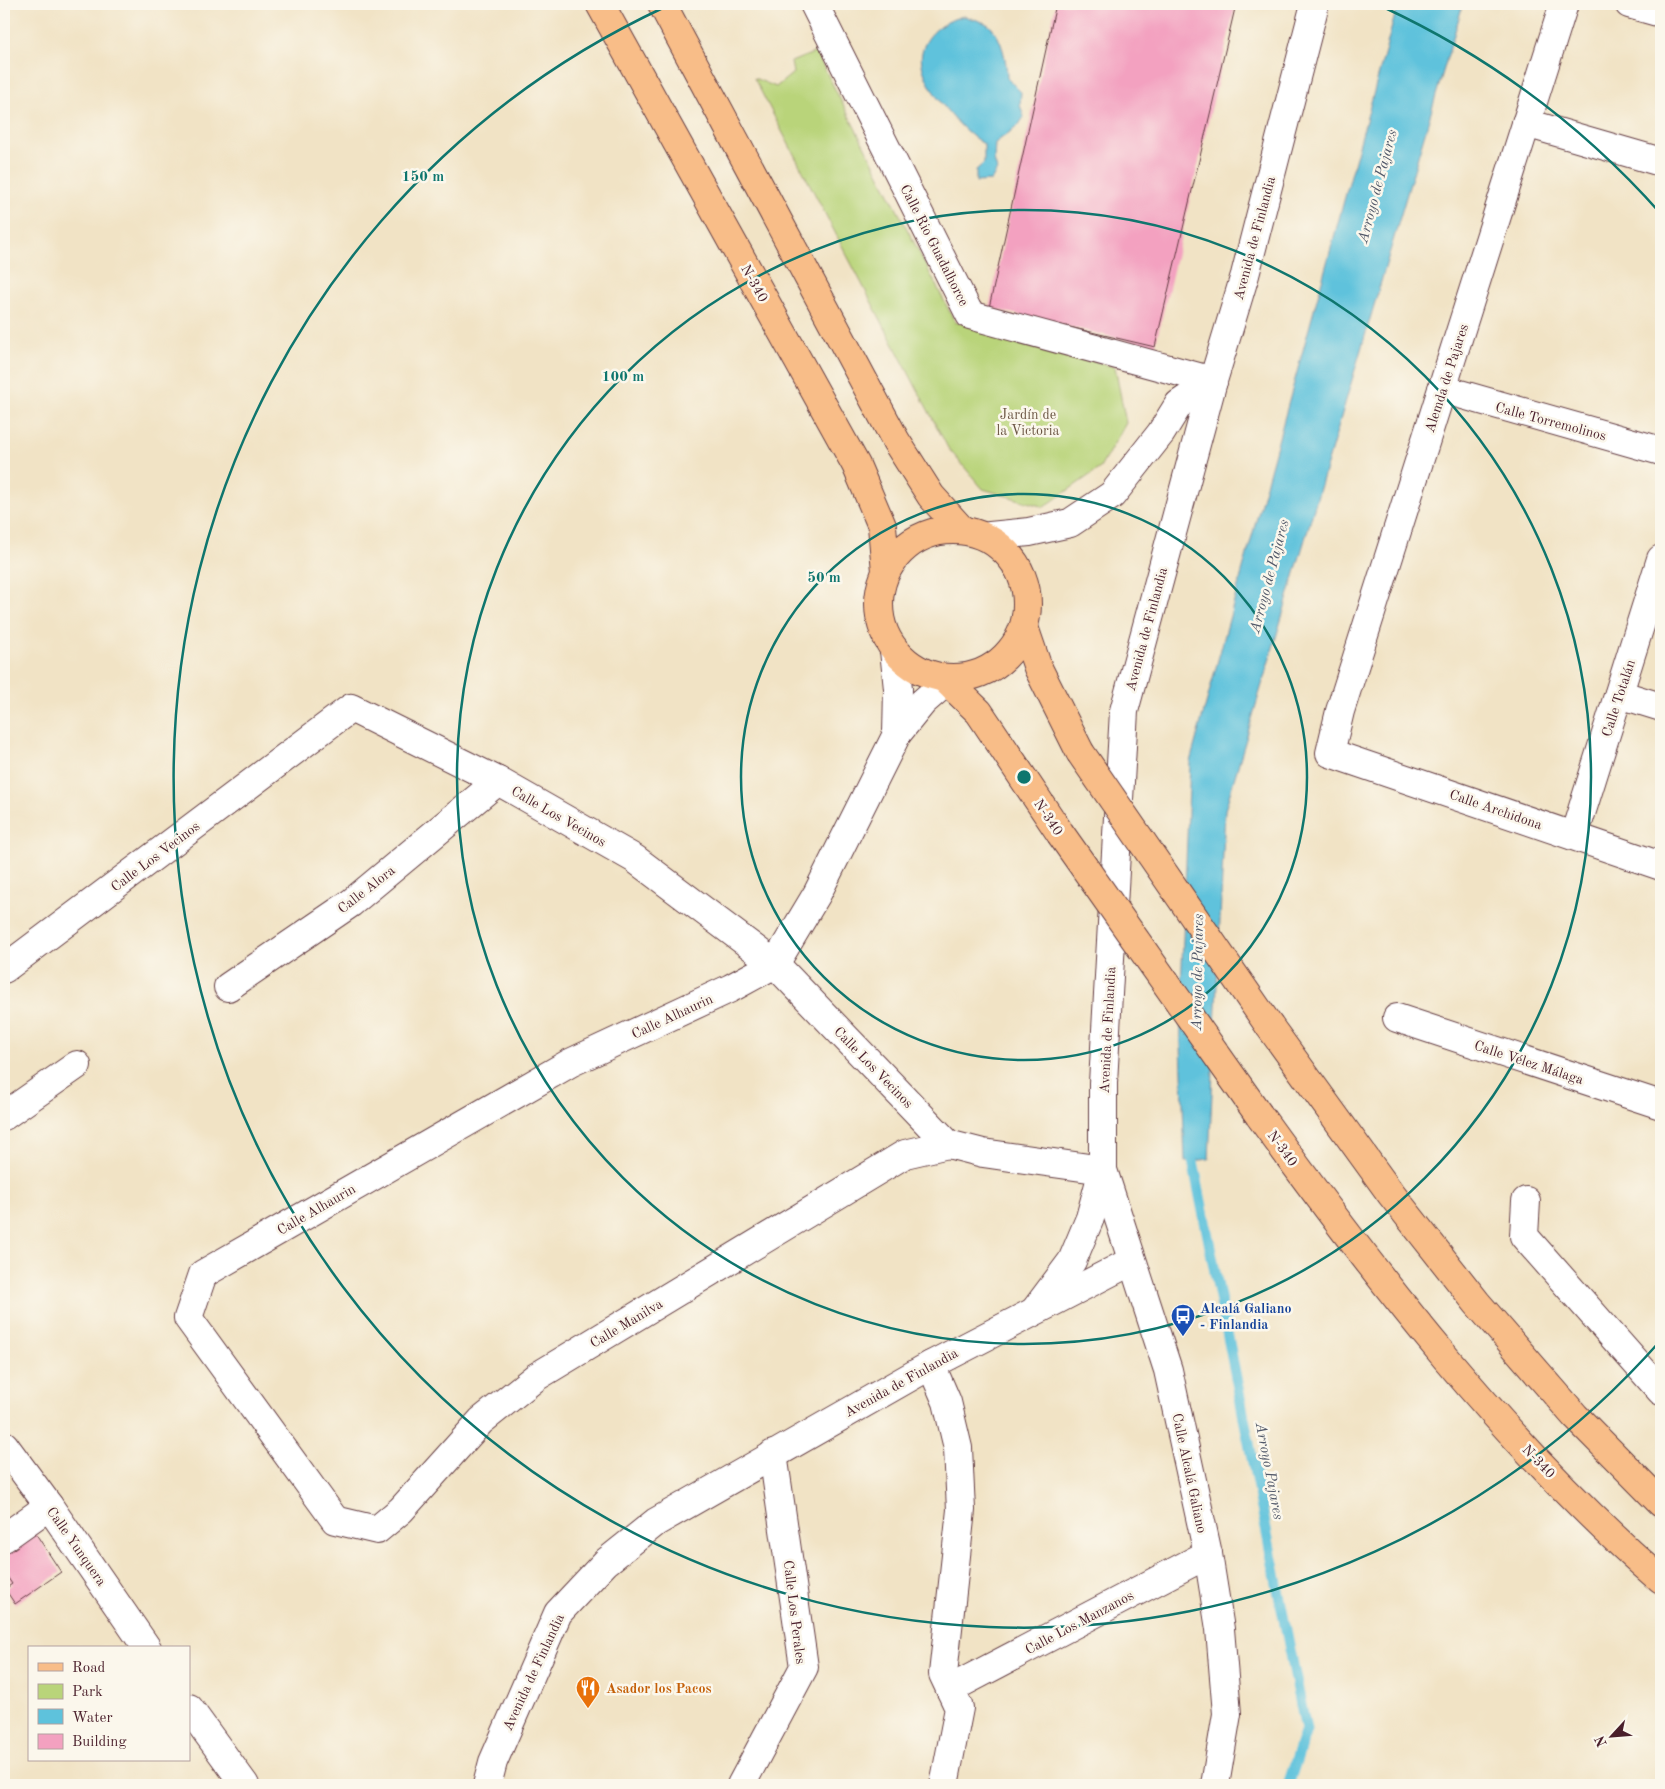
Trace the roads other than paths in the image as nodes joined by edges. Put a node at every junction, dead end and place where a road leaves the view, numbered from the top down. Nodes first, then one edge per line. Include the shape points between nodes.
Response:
1 (600, 4) edge
2 (662, 4) edge
3 (814, 4) edge
4 (1315, 4) edge
5 (1564, 4) edge
6 (1629, 4) edge
7 (1661, 12) edge
8 (1526, 124) junction
9 (1661, 162) edge
10 (1213, 381) junction
11 (1442, 389) junction
12 (1661, 450) edge
13 (961, 529) junction
14 (990, 536) junction
15 (1661, 559) edge
16 (886, 571) junction
17 (1024, 627) junction
18 (894, 650) junction
19 (947, 681) junction
20 (1619, 694) junction
21 (1661, 707) edge
22 (897, 734) junction
23 (1330, 753) joint
24 (498, 781) junction
25 (1574, 836) junction
26 (1661, 866) edge
27 (775, 964) junction
28 (4, 969) edge
29 (228, 987) dead end
30 (1397, 1018) dead end
31 (77, 1065) dead end
32 (1661, 1105) edge
33 (4, 1116) edge
34 (948, 1144) junction
35 (1103, 1170) junction
36 (1526, 1201) dead end
37 (1132, 1261) junction
38 (1036, 1309) junction
39 (931, 1365) junction
40 (1661, 1391) edge
41 (4, 1445) edge
42 (773, 1454) junction
43 (1661, 1503) edge
44 (49, 1506) junction
45 (377, 1530) joint
46 (4, 1538) edge
47 (1208, 1554) junction
48 (1661, 1580) edge
49 (146, 1646) edge
50 (950, 1689) junction
51 (190, 1709) edge
52 (245, 1785) edge
53 (487, 1785) edge
54 (741, 1785) edge
55 (944, 1785) edge
56 (1215, 1785) edge

1 - 16 main road, N-340 via 856,465 882,526
2 - 13 main road via 896,441 931,496
3 - 10 street, Calle Rio Guadalhorce via 970,315
4 - 10 street, Avenida de Finlandia via 1245,275
5 - 8 street, Alemda de Pajares
6 - 7 street
8 - 9 street
8 - 11 street, Alemda de Pajares
10 - 14 street via 1179,404 1112,495 1070,523
10 - 35 street, Avenida de Finlandia via 1124,711 1103,1083
11 - 12 street, Calle Torremolinos
11 - 23 street, Alemda de Pajares via 1340,711
13 - 14 main road, N-340
13 - 16 main road, N-340 via 931,533 907,544
14 - 17 main road via 1015,563 1027,595
15 - 20 street, Calle Totalán
16 - 18 main road, N-340 via 880,587 880,619
17 - 19 main road via 1007,656 967,678
17 - 43 main road, bridge via 1038,668 1080,752 1270,1028 1391,1194 1477,1303 1575,1416
18 - 19 main road, N-340 via 912,666
18 - 22 street via 898,689
19 - 22 street
19 - 48 main road, N-340, bridge via 979,712 1060,833 1338,1225 1431,1341 1532,1455
20 - 21 street
20 - 25 street, Calle Totalán
22 - 27 street via 818,894
23 - 25 street, Calle Archidona
24 - 27 street, Calle Los Vecinos via 635,860
24 - 28 street, Calle Los Vecinos via 351,708
24 - 29 street, Calle Alora via 351,903
25 - 26 street, Calle Archidona
27 - 34 street, Calle Los Vecinos
27 - 45 street, Calle Alhaurin via 570,1063 203,1274 188,1318 334,1520
30 - 32 street, Calle Vélez Málaga
31 - 33 street
34 - 35 street via 983,1153
34 - 45 street, Calle Manilva via 904,1154 536,1377 481,1421 401,1510
35 - 37 street, Calle Alcalá Galiano
35 - 38 street, Avenida de Finlandia via 1090,1218 1072,1261
36 - 40 street via 1524,1236
37 - 38 street
37 - 47 street, Calle Alcalá Galiano via 1168,1370
38 - 39 street, Avenida de Finlandia
39 - 42 street, Avenida de Finlandia
39 - 50 street via 947,1402 958,1448 961,1510 943,1674
41 - 44 street, Calle Yunquera
42 - 53 street, Avenida de Finlandia via 656,1522 606,1562 558,1613 493,1762
42 - 54 street, Calle Los Perales via 804,1667
44 - 46 street
44 - 49 street, Calle Yunquera
47 - 50 street, Calle Los Manzanos
47 - 56 street, Calle Alcalá Galiano via 1220,1629 1227,1714
50 - 55 street via 959,1708
51 - 52 street

